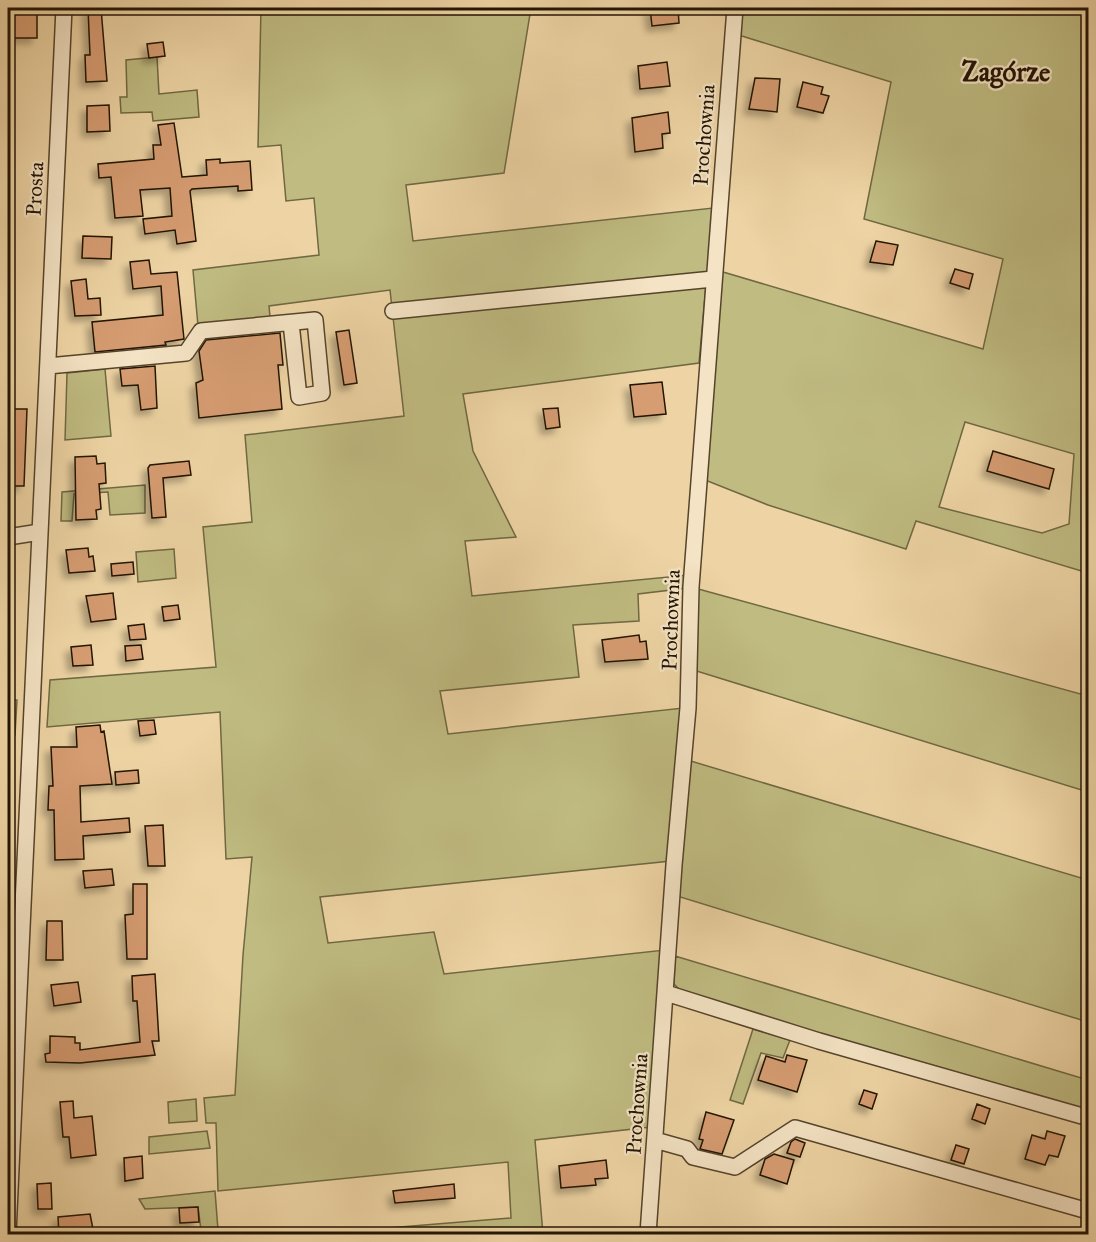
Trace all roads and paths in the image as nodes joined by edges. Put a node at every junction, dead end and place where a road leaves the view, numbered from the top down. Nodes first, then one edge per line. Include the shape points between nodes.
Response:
1 (64, 8) edge
2 (735, 8) edge
3 (712, 279) junction
4 (393, 311) dead end
5 (291, 323) junction
6 (48, 366) junction
7 (40, 532) junction
8 (8, 537) edge
9 (13, 983) edge
10 (666, 993) junction
11 (1082, 1116) dead end
12 (655, 1140) junction
13 (1089, 1211) edge
14 (8, 1234) edge
15 (648, 1234) edge

1 - 6 street, Prosta
2 - 3 street, Prochownia
3 - 4 street
3 - 10 street, Prochownia via 691,587 688,708
5 - 5 street via 315,320 322,393 299,397
5 - 6 street via 201,331 186,353
6 - 7 street, Prosta
7 - 8 street
7 - 9 street, Prosta
9 - 14 street, Prosta
10 - 11 street
10 - 12 street, Prochownia
12 - 13 street via 687,1149 693,1157 735,1167 795,1128
12 - 15 street, Prochownia

